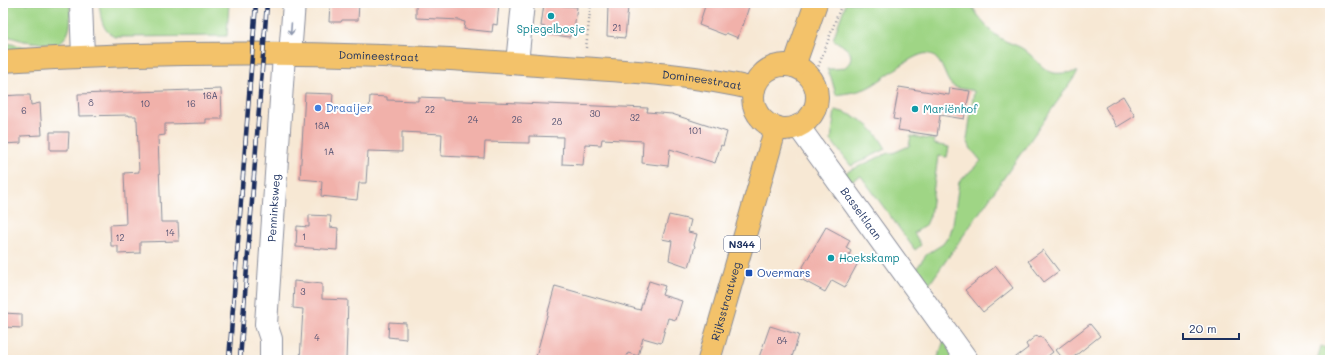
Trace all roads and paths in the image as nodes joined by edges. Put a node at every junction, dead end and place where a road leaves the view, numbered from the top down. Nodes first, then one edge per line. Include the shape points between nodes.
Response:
1 (7, 3) edge
2 (81, 3) edge
3 (294, 3) edge
4 (523, 3) edge
5 (591, 3) edge
6 (816, 3) edge
7 (842, 3) edge
8 (3, 7) edge
9 (287, 55) junction
10 (83, 56) junction
11 (3, 61) edge
12 (517, 63) junction
13 (794, 66) junction
14 (584, 68) junction
15 (754, 89) junction
16 (792, 132) junction
17 (270, 360) edge
18 (709, 360) edge
19 (967, 360) edge

1 - 8 path
2 - 10 street
3 -> 9 street, Penninksweg
4 - 12 street
5 - 14 path
6 - 13 main road
7 - 16 path via 817,70 827,93 825,110 811,130
9 - 10 main road, Domineestraat
9 - 12 main road, Domineestraat
9 - 17 street, Penninksweg via 266,324 271,340
10 - 11 main road, Domineestraat
12 - 14 main road, Domineestraat
13 - 15 main road via 782,65 769,69 762,74
13 - 16 main road via 812,80 817,94 814,110 805,122
14 - 15 main road, Domineestraat via 709,80
15 - 16 main road via 753,101 765,122
16 - 18 main road, Rijksstraatweg / N344
16 - 19 street, Basseltlaan

